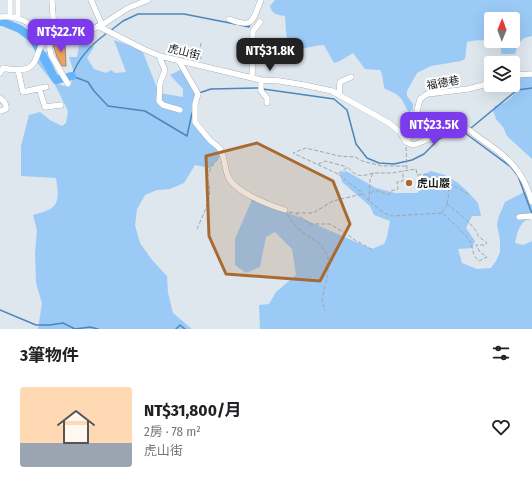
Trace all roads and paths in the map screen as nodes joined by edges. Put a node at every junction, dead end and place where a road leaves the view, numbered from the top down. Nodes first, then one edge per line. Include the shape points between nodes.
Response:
1 (10, 0) edge
2 (18, 0) edge
3 (52, 0) edge
4 (91, 0) edge
5 (148, 0) edge
6 (261, 0) edge
7 (0, 16) edge
8 (10, 16) junction
9 (18, 17) junction
10 (229, 19) dead end
11 (260, 22) dead end
12 (101, 27) junction
13 (48, 40) junction
14 (201, 43) dead end
15 (160, 56) junction
16 (179, 60) junction
17 (203, 66) junction
18 (18, 70) junction
19 (0, 73) edge
20 (532, 74) edge
21 (520, 75) edge
22 (351, 77) dead end
23 (252, 78) junction
24 (260, 80) junction
25 (437, 80) dead end
26 (68, 84) dead end
27 (484, 85) edge
28 (46, 87) dead end
29 (39, 88) junction
30 (436, 93) junction
31 (339, 95) junction
32 (0, 98) edge
33 (267, 103) dead end
34 (61, 105) dead end
35 (180, 110) dead end
36 (1, 111) edge
37 (406, 142) junction
38 (222, 154) junction
39 (317, 164) junction
40 (406, 166) junction
41 (348, 167) junction
42 (407, 170) junction
43 (402, 171) junction
44 (373, 173) junction
45 (338, 174) junction
46 (450, 184) junction
47 (370, 193) junction
48 (363, 194) junction
49 (468, 194) dead end
50 (369, 201) junction
51 (532, 202) edge
52 (447, 204) junction
53 (285, 210) junction
54 (296, 213) junction
55 (442, 213) junction
56 (532, 216) edge
57 (519, 217) dead end
58 (196, 229) dead end
59 (373, 250) dead end
60 (325, 311) dead end

1 - 8 street
2 - 9 street
3 - 13 street via 53,31
4 - 12 street
5 - 12 street via 128,8
6 - 10 street via 250,22 241,24
7 - 8 street
8 - 9 street
9 - 13 street
11 - 23 street via 253,31
12 - 13 street via 74,37
12 - 15 street, 虎山街
13 - 18 street via 42,45 33,65
13 - 26 street via 51,55
14 - 17 path
15 - 16 street, 虎山街
15 - 35 street via 165,70 160,83 159,101 163,105
16 - 17 street, 虎山街
16 - 38 street via 198,94 195,122
17 - 23 street, 虎山街
18 - 19 street via 3,68
18 - 29 street via 23,92
20 - 21 street
22 - 31 street via 340,82
23 - 24 street, 虎山街
24 - 31 street, 虎山街 via 304,85
24 - 33 street via 261,91 267,98
25 - 30 street
27 - 30 street, 福德巷
28 - 29 street
29 - 34 street via 45,107
30 - 37 street, 福德巷 via 427,94 420,99 415,127
31 - 37 street, 虎山街 via 389,123 400,132
32 - 36 street via 6,106 6,109
37 - 40 path
37 - 51 street via 413,145 456,128 468,130 494,148 517,169 529,190
38 - 53 street via 228,176 236,187
38 - 58 path via 208,173 209,200
39 - 40 path via 293,153 306,148 355,157 382,166
39 - 41 path via 326,161
39 - 45 path
40 - 42 path
41 - 44 path via 352,173 364,176
41 - 45 path
42 - 43 path
42 - 46 path via 416,169 417,175 428,174 434,182
43 - 44 path
43 - 47 path via 404,181 397,182 398,189 388,195 375,190
44 - 47 path
45 - 48 path
46 - 49 path
46 - 52 path
47 - 50 path
48 - 50 path
48 - 54 path via 333,201 313,213
50 - 55 path via 392,216
52 - 55 path
52 - 55 path via 459,212 478,231 478,236 487,242 484,245 476,245 487,257 479,261 474,256 468,239
53 - 54 path
53 - 60 path via 297,228 321,245 328,256 328,274 322,299
54 - 59 path via 310,224 330,224
56 - 57 street

